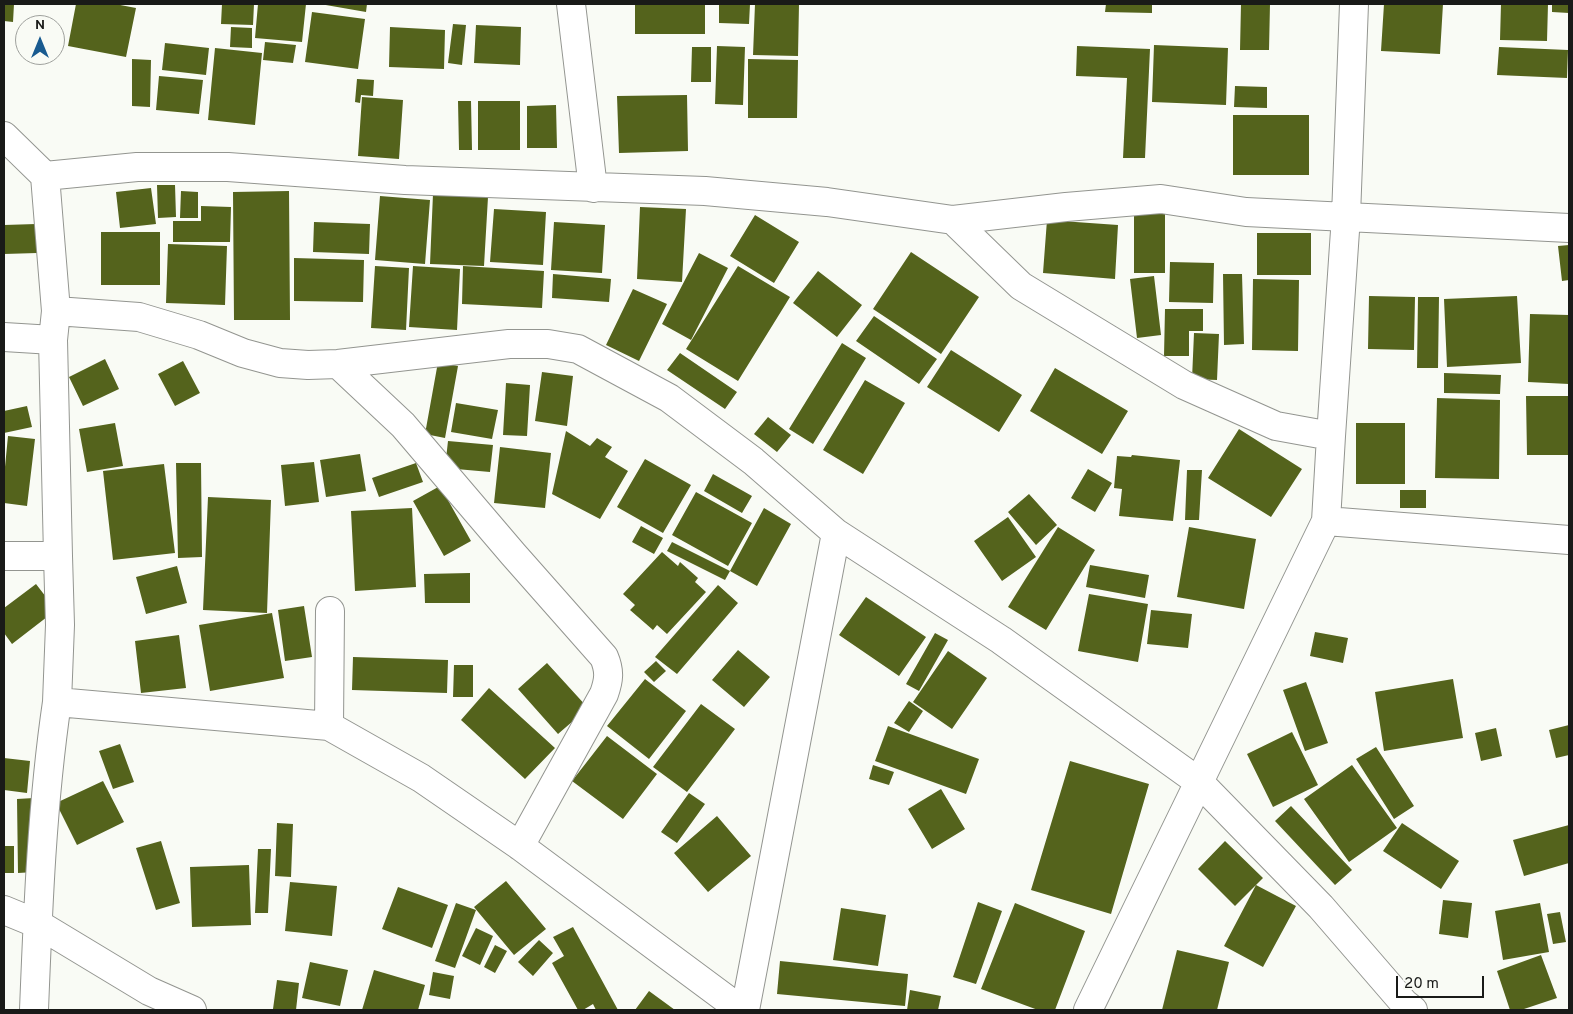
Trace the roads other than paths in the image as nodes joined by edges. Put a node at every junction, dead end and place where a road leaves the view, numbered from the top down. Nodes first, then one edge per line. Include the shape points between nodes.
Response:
1 (571, 4) edge
2 (1354, 4) edge
3 (4, 136) edge
4 (45, 176) junction
5 (593, 188) junction
6 (1346, 216) junction
7 (952, 220) junction
8 (1569, 228) edge
9 (56, 311) junction
10 (4, 337) edge
11 (53, 340) junction
12 (338, 364) junction
13 (1331, 436) junction
14 (1326, 522) junction
15 (836, 532) junction
16 (1569, 540) edge
17 (4, 556) edge
18 (58, 556) junction
19 (330, 611) dead end
20 (57, 702) junction
21 (329, 726) junction
22 (1198, 782) junction
23 (520, 846) junction
24 (4, 910) edge
25 (38, 924) junction
26 (34, 1010) edge
27 (192, 1010) edge
28 (741, 1010) edge
29 (745, 1010) edge
30 (1088, 1010) edge
31 (1414, 1010) edge

1 - 5 street
2 - 6 street
3 - 4 street
4 - 5 street via 137,167 228,167 405,180
4 - 9 street
5 - 7 street via 705,192 827,202
6 - 7 street via 1246,212 1161,199
6 - 8 street
6 - 13 street
7 - 13 street via 1020,286 1184,385 1276,426
9 - 11 street
9 - 12 street via 139,318 280,363
10 - 11 street
11 - 18 street
12 - 15 street via 509,344 548,344 578,349 669,398 753,461
12 - 23 street via 403,425 604,657 609,668 604,694
13 - 14 street
14 - 16 street
14 - 22 street
15 - 22 street via 1001,640
15 - 29 street
17 - 18 street
18 - 20 street
19 - 21 street
20 - 21 street
20 - 25 street
21 - 23 street via 420,778
22 - 30 street
22 - 31 street via 1320,907 1404,1004
23 - 28 street
24 - 25 street
25 - 26 street
25 - 27 street via 150,992

